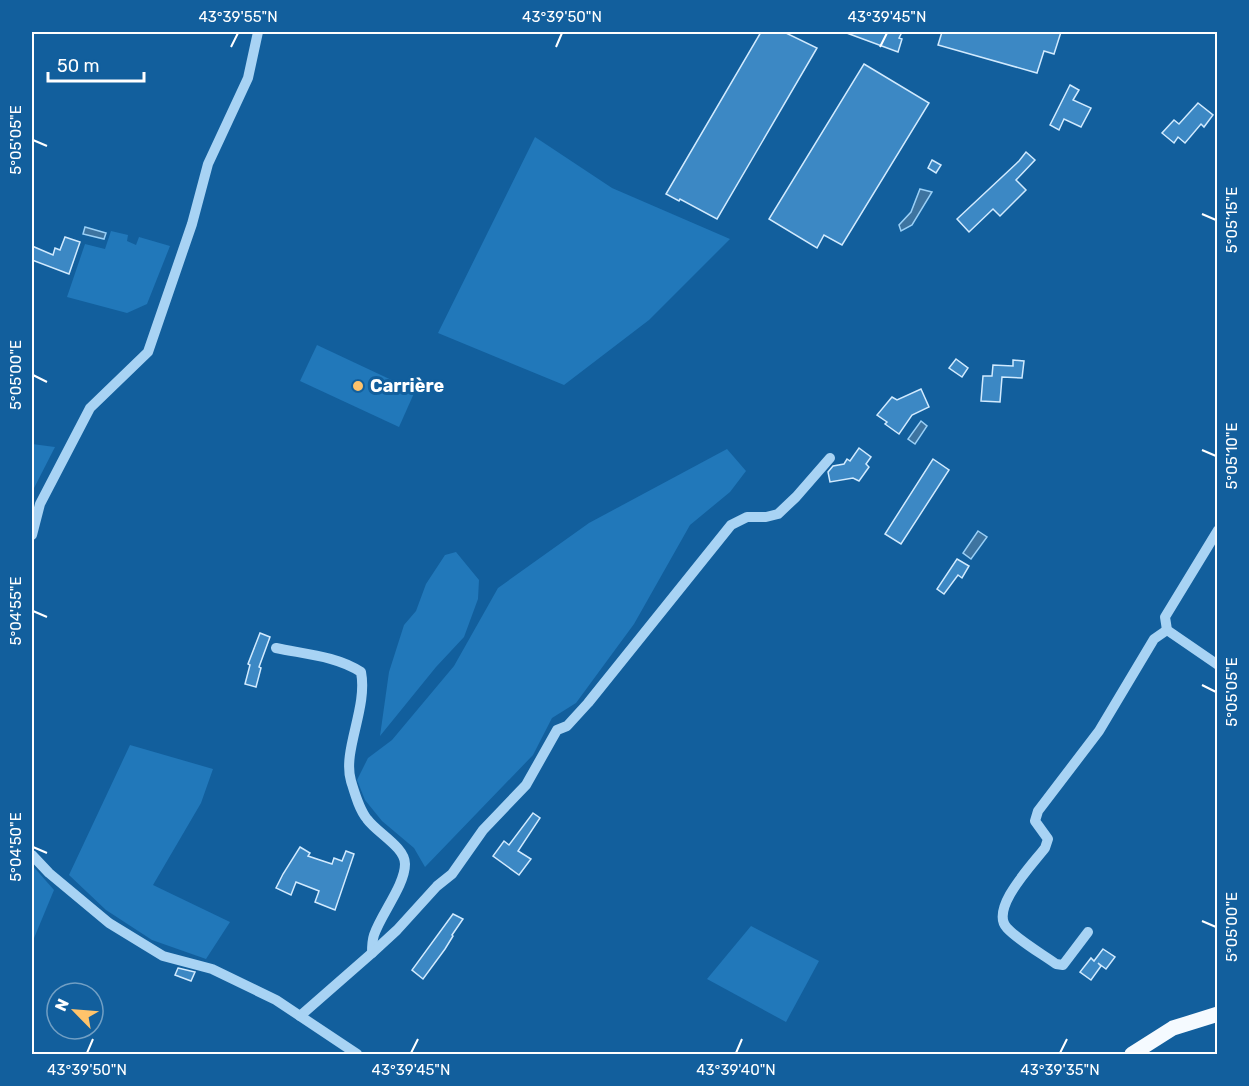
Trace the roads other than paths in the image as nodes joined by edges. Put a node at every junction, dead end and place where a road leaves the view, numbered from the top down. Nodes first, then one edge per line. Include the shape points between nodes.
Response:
1 (258, 32) edge
2 (830, 458) dead end
3 (1218, 530) edge
4 (32, 535) edge
5 (1167, 630) junction
6 (276, 648) dead end
7 (1218, 665) edge
8 (32, 855) edge
9 (1088, 932) dead end
10 (372, 953) junction
11 (1218, 1014) edge
12 (300, 1016) junction
13 (357, 1054) edge
14 (1132, 1054) edge

1 - 4 street via 248,78 208,164 148,352 90,408 40,504
2 - 10 street via 778,514 747,517 731,525 588,702 567,726 557,730 526,785 483,830 452,874
3 - 5 street via 1165,617
5 - 7 street
5 - 9 street via 1154,639 1099,731 1038,812 1035,821 1047,839 1045,848 1005,902 1001,914 1005,927 1056,964 1063,964
6 - 10 street via 338,661 361,672 363,684 350,755 350,778 366,819 397,847 406,865 373,937
8 - 12 street via 109,923 163,956 212,969
10 - 12 street
11 - 14 main road via 1173,1028
12 - 13 street

